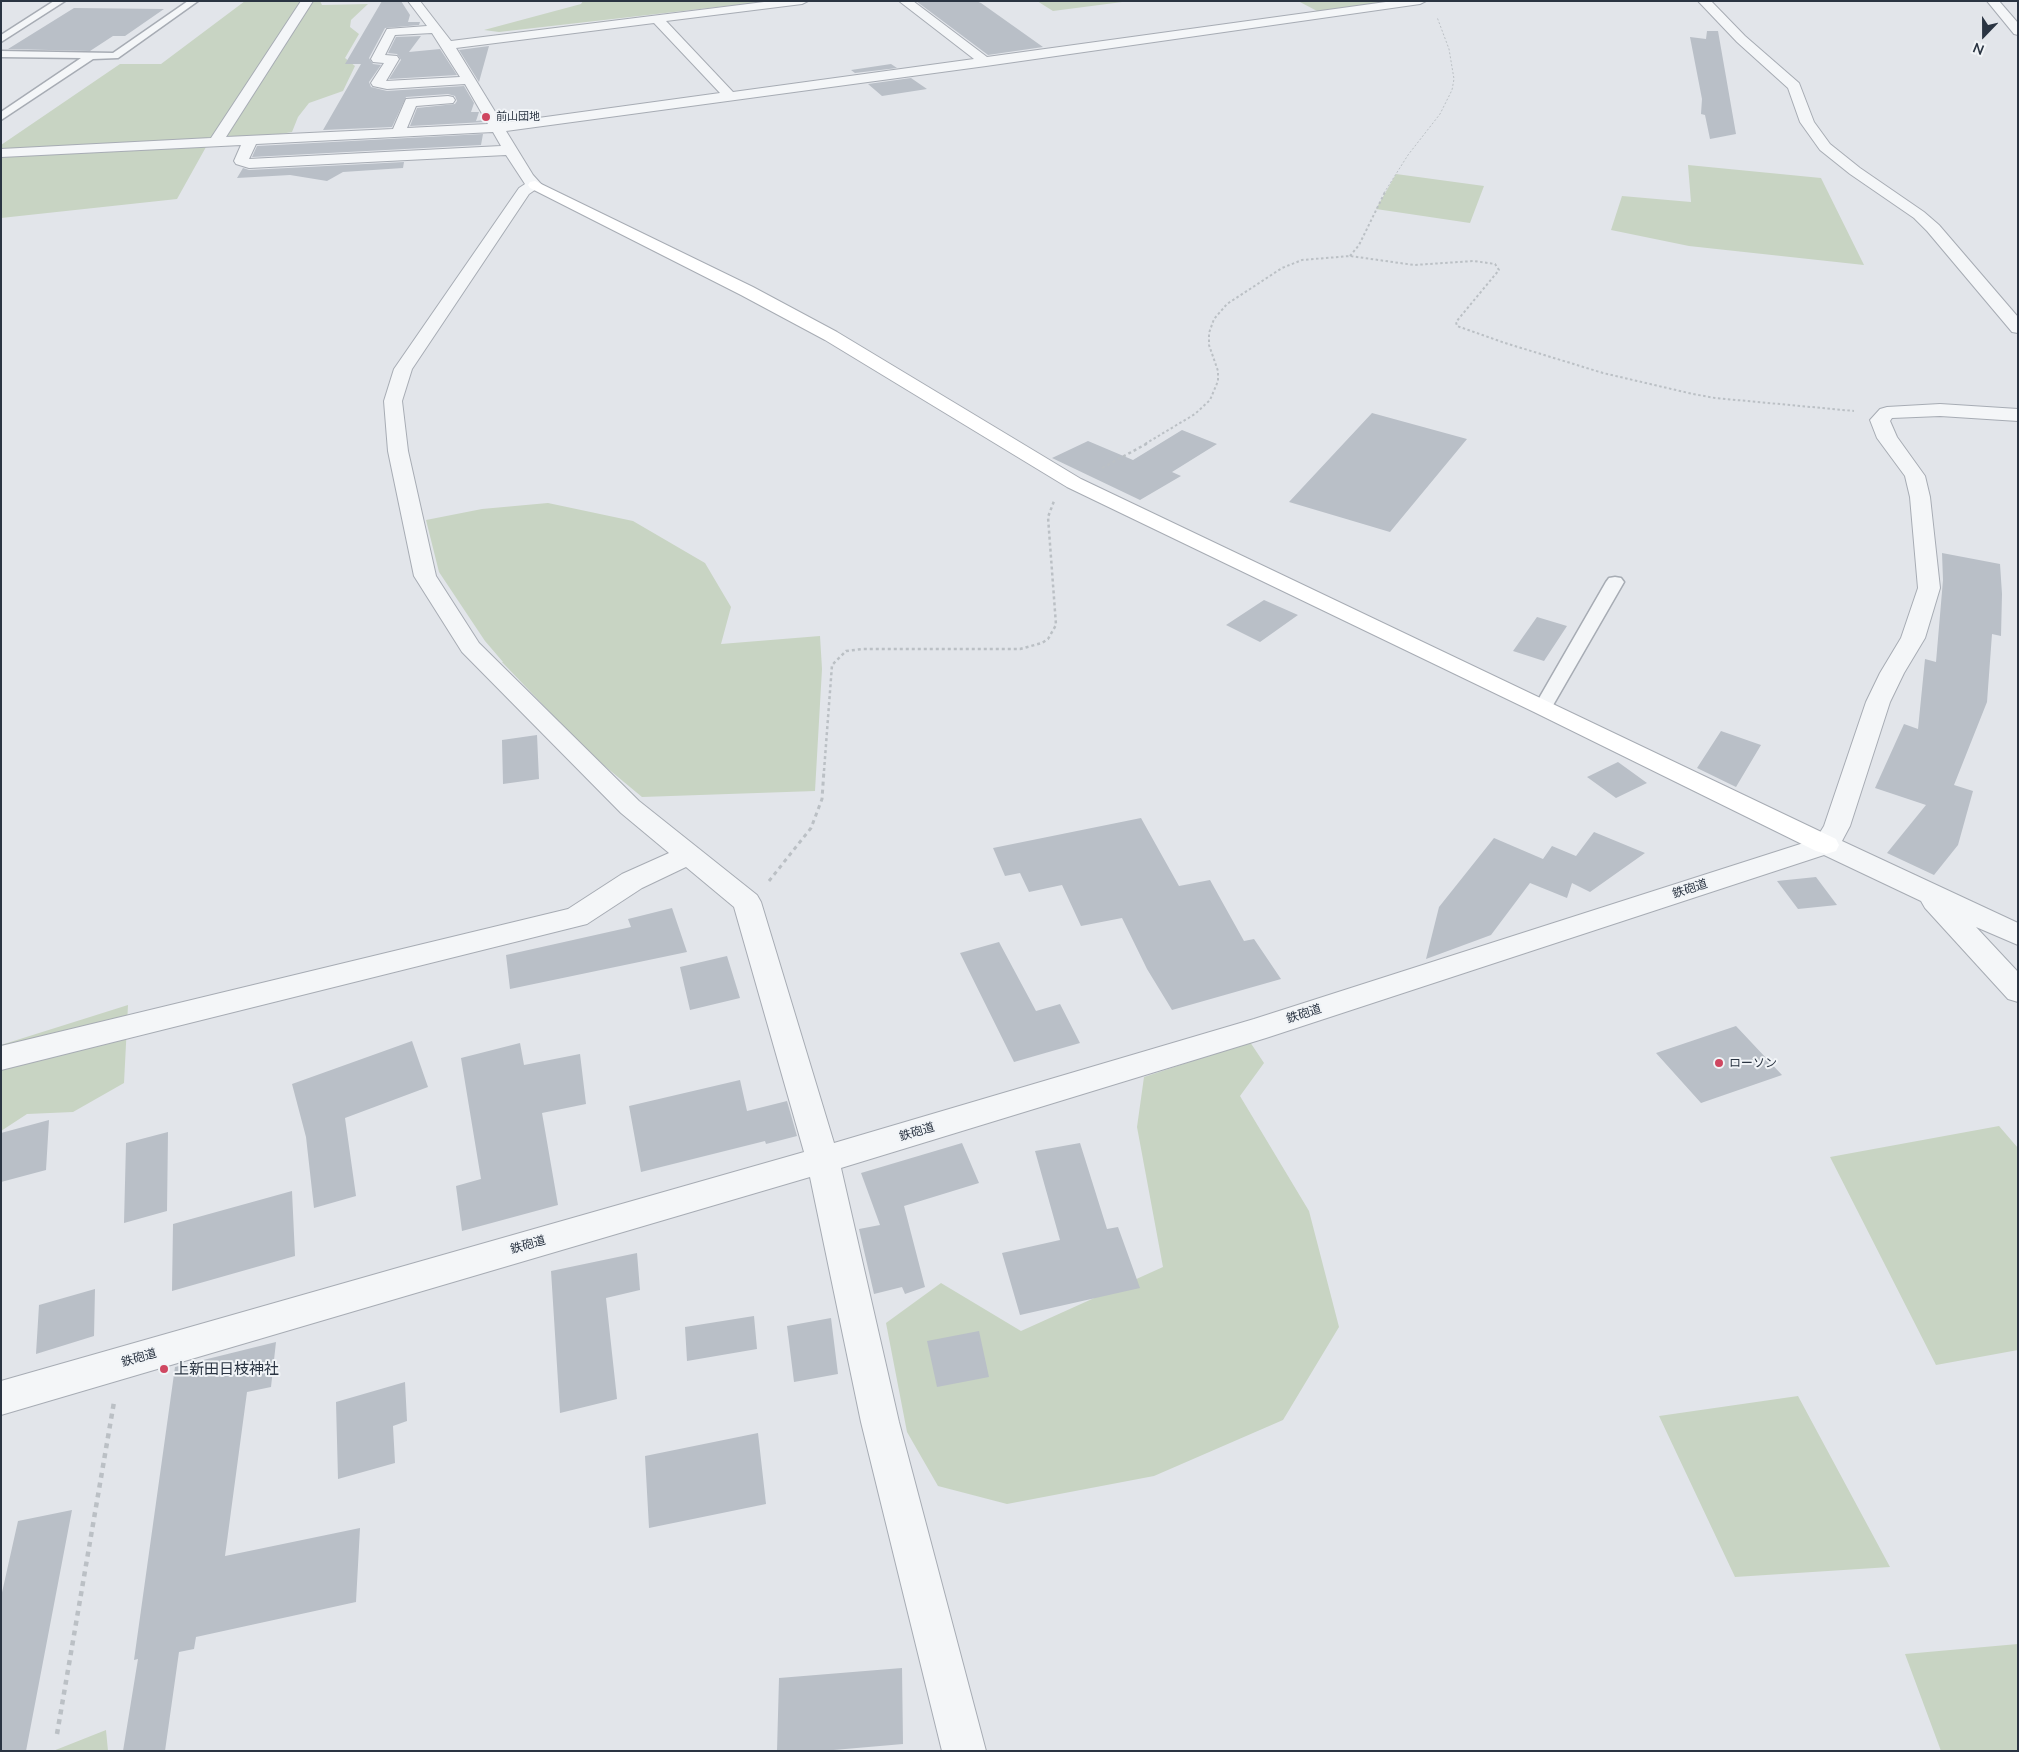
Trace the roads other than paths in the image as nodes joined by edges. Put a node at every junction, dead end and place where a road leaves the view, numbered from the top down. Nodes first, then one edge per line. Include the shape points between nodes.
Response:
1 (61, 1) edge
2 (194, 1) edge
3 (307, 1) edge
4 (414, 1) edge
5 (802, 1) edge
6 (905, 1) edge
7 (1420, 1) edge
8 (1704, 1) edge
9 (1994, 1) edge
10 (657, 19) junction
11 (435, 29) junction
12 (2018, 31) edge
13 (1, 39) edge
14 (448, 45) junction
15 (1, 54) edge
16 (92, 55) junction
17 (986, 62) junction
18 (468, 80) junction
19 (731, 97) junction
20 (480, 99) junction
21 (1, 117) edge
22 (499, 128) junction
23 (398, 134) junction
24 (251, 140) junction
25 (216, 142) junction
26 (510, 150) junction
27 (1, 153) edge
28 (535, 185) junction
29 (2018, 328) edge
30 (2018, 415) edge
31 (1615, 582) dead end
32 (1543, 707) junction
33 (1826, 845) junction
34 (690, 854) junction
35 (1926, 891) junction
36 (2018, 934) edge
37 (2018, 991) edge
38 (1, 1058) edge
39 (823, 1160) junction
40 (1, 1398) edge
41 (964, 1751) edge

1 - 13 lane
2 - 16 lane via 115,56
3 - 25 street
4 - 11 street
5 - 10 street
6 - 17 street
7 - 17 street
8 - 29 street via 1794,86 1807,122 1824,147 1933,228
9 - 12 street
10 - 14 street
10 - 19 street
11 - 14 street
11 - 18 street via 391,32 376,59 393,59 378,83
14 - 18 street
15 - 16 lane
16 - 21 lane
17 - 19 street
18 - 20 street
19 - 22 street
20 - 22 street
20 - 23 street via 410,102
22 - 23 street
22 - 26 street
23 - 24 street
24 - 25 street
24 - 26 street via 241,161 249,164
25 - 27 street
26 - 28 street
28 - 32 street via 747,290 831,336 1074,483
28 - 34 street via 524,191 402,369 393,401 398,451 425,576 470,647 630,807
30 - 33 street via 1940,410 1888,413 1880,420 1887,438 1915,476 1929,588 1913,638 1878,702 1837,826
31 - 32 lane
32 - 33 street
33 - 35 street
33 - 39 street, 鉄砲道 via 1256,1030
34 - 38 street via 632,882 577,918
34 - 39 street via 747,902
35 - 36 street
35 - 37 street
39 - 40 street, 鉄砲道
39 - 41 street via 880,1422

